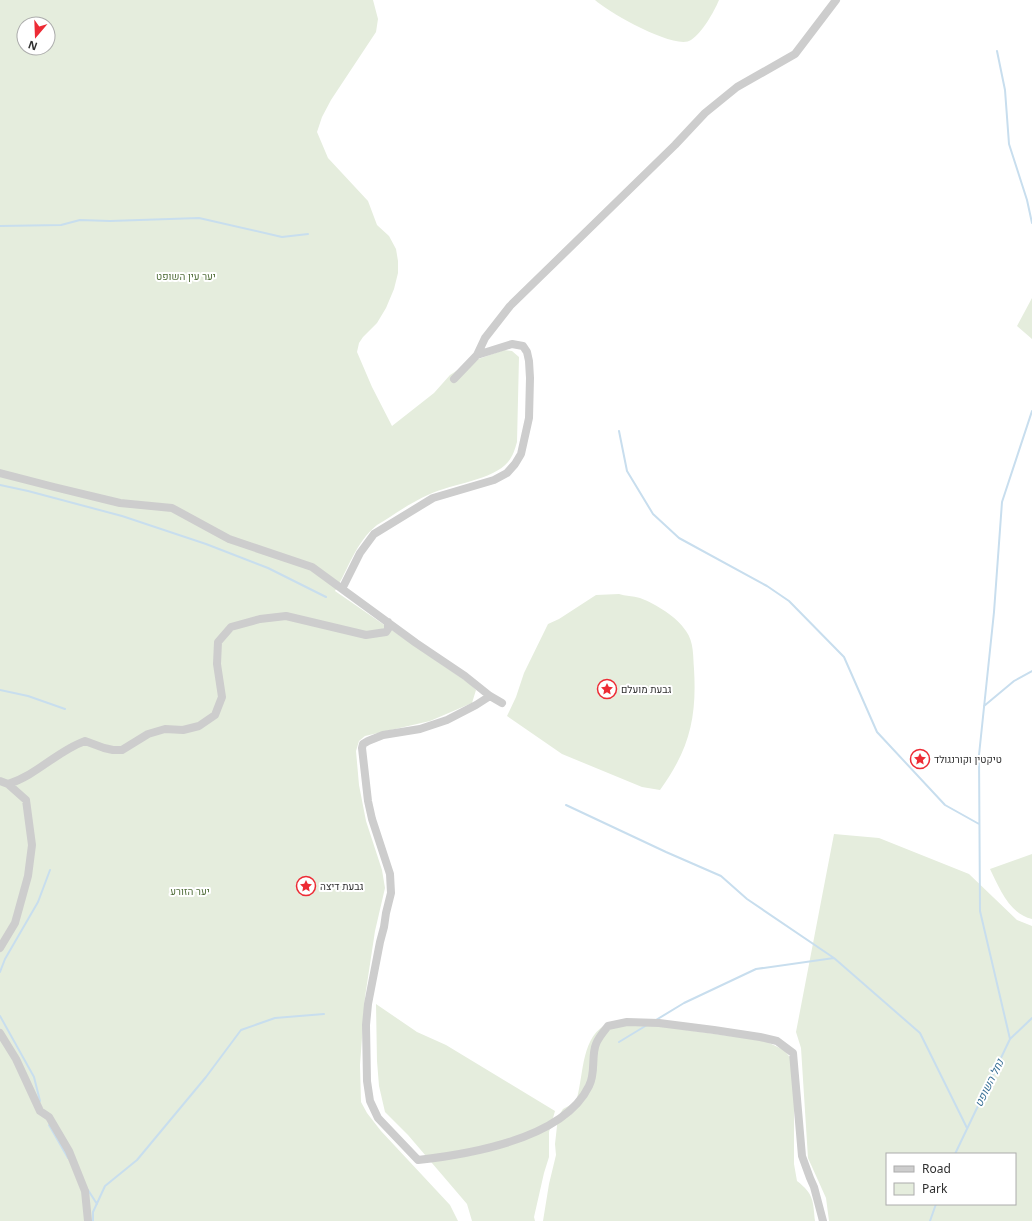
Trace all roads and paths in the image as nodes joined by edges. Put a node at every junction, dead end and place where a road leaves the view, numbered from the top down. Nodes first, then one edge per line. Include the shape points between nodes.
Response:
1 (836, 0) edge
2 (477, 355) junction
3 (454, 379) dead end
4 (0, 473) edge
5 (342, 589) junction
6 (388, 622) junction
7 (490, 696) junction
8 (502, 703) dead end
9 (4, 782) edge
10 (0, 948) edge
11 (0, 1033) edge
12 (88, 1221) edge
13 (823, 1221) edge

1 - 2 street via 795,54 737,87 705,113 510,306 485,338
2 - 3 street
2 - 5 street via 512,344 523,346 527,352 530,374 529,418 521,454 507,472 494,480 433,498 374,534 360,553
4 - 5 street via 120,503 172,508 229,539 312,567
5 - 6 street
6 - 7 street
6 - 9 street via 386,632 366,635 286,616 260,619 231,627 218,642 217,664 222,697 216,714 211,719 199,726 183,730 165,729 148,734 122,750 104,748 85,741 64,750 28,775
7 - 8 street
7 - 13 street via 447,720 420,729 383,735 363,744 368,801 390,874 391,894 366,1025 367,1081 370,1101 378,1118 418,1160 468,1153 524,1136 552,1124 570,1111 590,1084 596,1043 608,1026 627,1022 659,1023 760,1037 777,1041 793,1053 802,1156
9 - 10 street via 26,800 32,845 28,876 15,923
11 - 12 street via 16,1059 40,1111 49,1117 69,1151 85,1191

